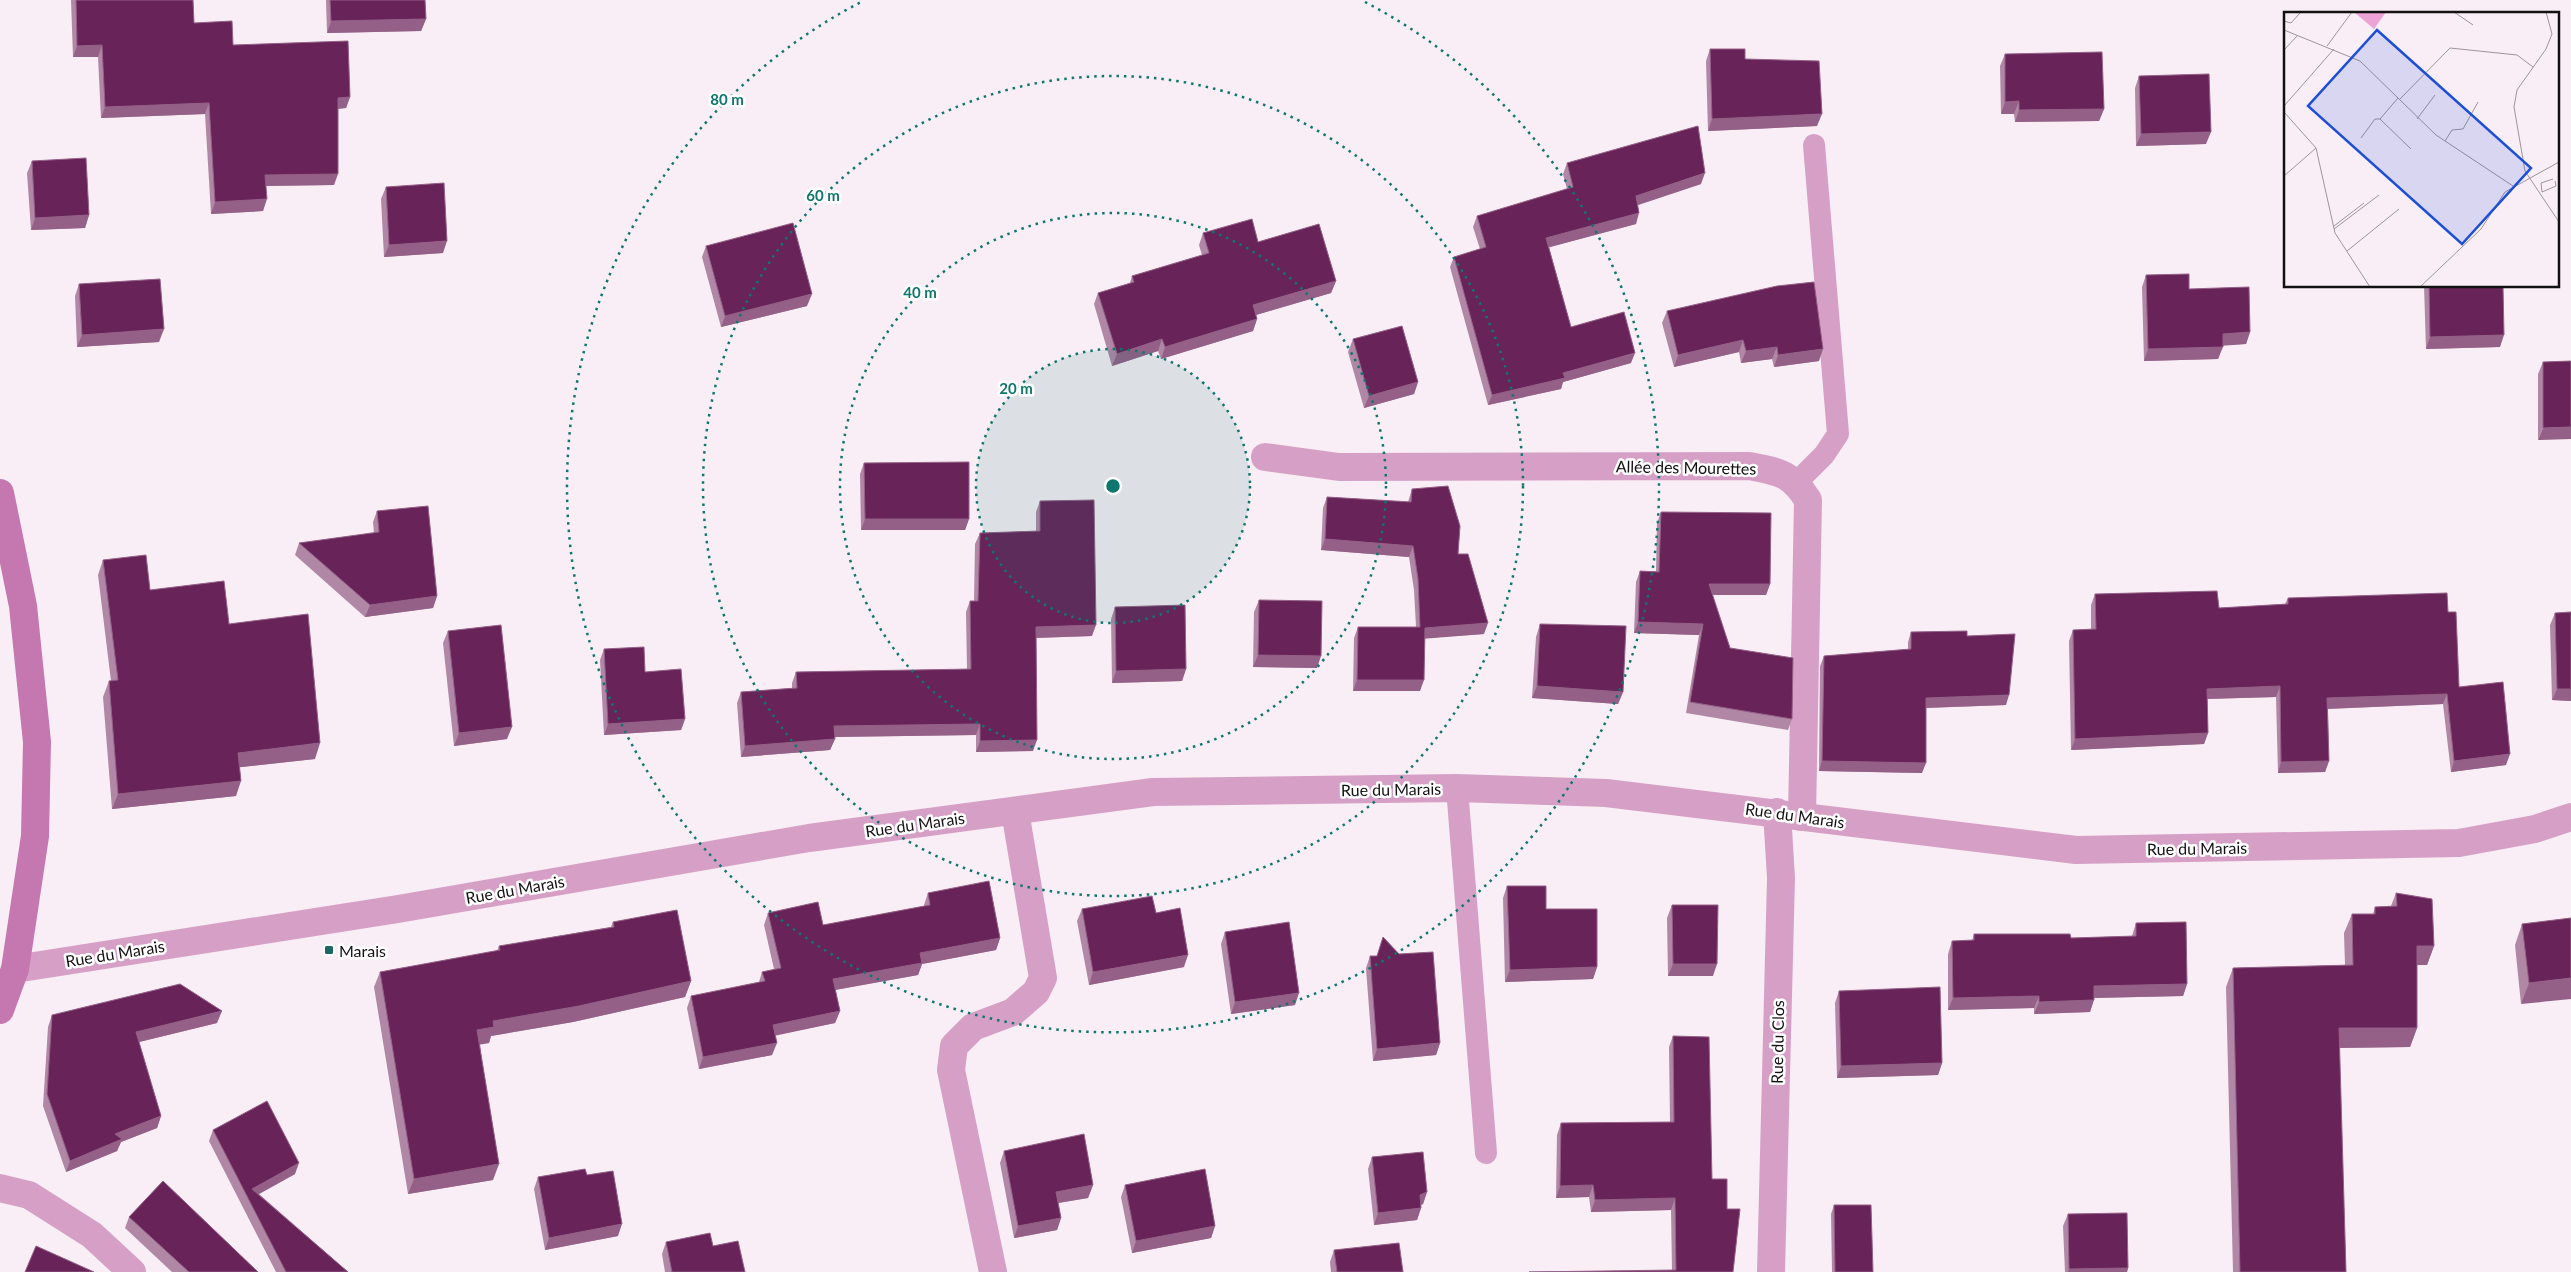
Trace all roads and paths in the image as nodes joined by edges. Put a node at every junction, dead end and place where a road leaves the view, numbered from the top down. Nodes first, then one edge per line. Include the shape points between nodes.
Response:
1 (1814, 145) dead end
2 (1265, 457) dead end
3 (1797, 482) junction
4 (0, 493) edge
5 (1457, 788) junction
6 (1016, 810) junction
7 (1790, 815) junction
8 (2571, 817) edge
9 (15, 969) junction
10 (0, 1010) edge
11 (1486, 1152) dead end
12 (0, 1188) edge
13 (132, 1272) edge
14 (993, 1272) edge
15 (1771, 1272) edge

1 - 3 lane via 1838,434 1824,455
2 - 3 street, Allée des Mourettes via 1339,467 1749,466 1779,472
3 - 7 street via 1808,500
4 - 9 main road via 23,606 37,742 35,836
5 - 6 street, Rue du Marais via 1153,792
5 - 7 street, Rue du Marais via 1606,793
5 - 11 lane
6 - 9 street, Rue du Marais via 809,838 398,909
6 - 14 street via 1043,978 1036,992 1013,1012 973,1027 954,1046 951,1070
7 - 8 street, Rue du Marais via 2076,850 2459,843 2535,829
7 - 15 street, Rue du Clos via 1781,878
9 - 10 main road
12 - 13 street via 28,1195 92,1234

